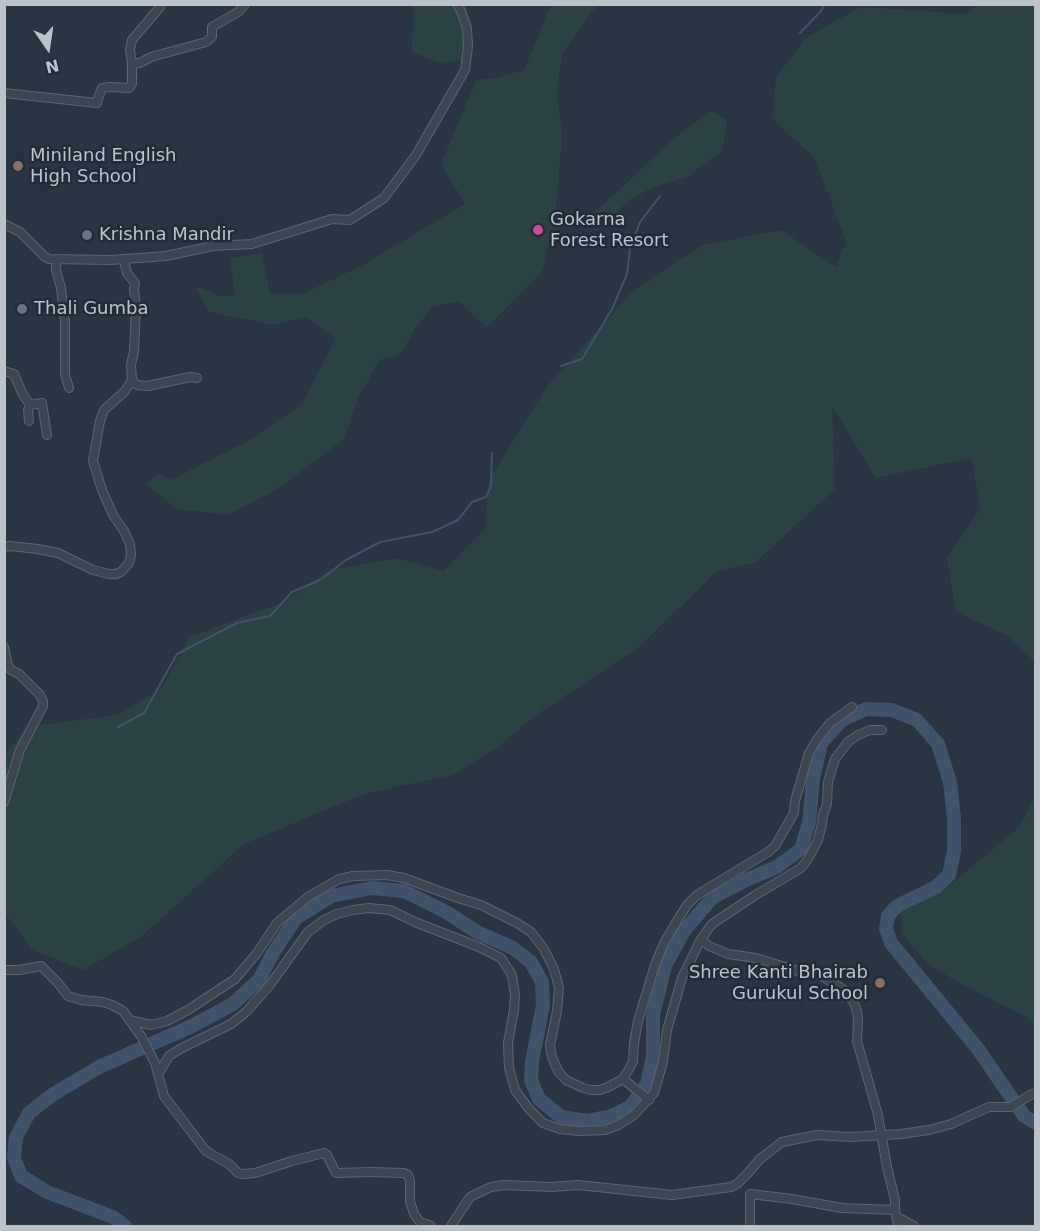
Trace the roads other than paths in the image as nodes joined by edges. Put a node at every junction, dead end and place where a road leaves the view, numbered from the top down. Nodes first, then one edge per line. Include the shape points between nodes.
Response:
1 (245, 4) edge
2 (457, 4) edge
3 (160, 7) dead end
4 (132, 64) junction
5 (4, 93) edge
6 (4, 224) edge
7 (58, 260) junction
8 (126, 260) junction
9 (4, 371) edge
10 (197, 378) dead end
11 (132, 380) junction
12 (69, 388) dead end
13 (30, 405) junction
14 (29, 421) dead end
15 (47, 435) dead end
16 (4, 547) edge
17 (4, 647) edge
18 (852, 707) dead end
19 (882, 730) dead end
20 (4, 802) edge
21 (701, 939) junction
22 (4, 970) edge
23 (129, 1020) junction
24 (159, 1073) junction
25 (625, 1080) junction
26 (1030, 1096) dead end
27 (648, 1099) junction
28 (882, 1135) junction
29 (735, 1185) junction
30 (750, 1194) junction
31 (897, 1218) edge
32 (431, 1227) edge
33 (451, 1227) edge
34 (750, 1227) edge
35 (914, 1227) edge

1 - 4 street via 212,27 212,37 206,42
2 - 8 street via 466,28 465,70 416,155 384,198 350,220 332,219 252,244
3 - 4 street via 132,40
4 - 5 street via 129,88 102,88 97,103
6 - 7 street via 20,232 45,257
7 - 8 street
7 - 12 street
8 - 11 street via 127,273 135,283
9 - 13 street via 14,374
10 - 11 street via 148,386
11 - 16 street via 104,410 93,461 102,490 130,544 129,562 121,572 109,574 58,554
13 - 14 street
13 - 15 street via 42,403
17 - 20 street via 8,666 44,701 20,750
18 - 25 street via 830,723 809,753 794,813 775,846 697,895 677,921 655,965 638,1021 633,1062
19 - 21 street via 858,735 835,759 818,840 801,868 712,924
21 - 27 street via 682,978 667,1030 663,1062 654,1093
21 - 28 street via 728,954 820,975 843,989 857,1011 857,1041
22 - 23 street via 40,966 68,996 112,1005
23 - 24 street
23 - 25 street via 151,1025 167,1021 235,979 277,923 322,888 353,876 387,875 481,905 531,932 544,949 559,988 550,1045 558,1071 566,1080 591,1090
24 - 27 street via 169,1056 180,1048 231,1024 246,1012 308,932 337,914 369,908 390,910 501,958 512,975 514,995 509,1068 515,1090 543,1123 561,1129 604,1130 634,1115
24 - 32 street via 164,1096 206,1150 238,1173 255,1173 324,1153 336,1173 404,1173 410,1181 414,1214
25 - 27 street
26 - 28 street via 1011,1107 989,1107 951,1125
28 - 29 street via 817,1135 782,1142
28 - 31 street
29 - 30 street
29 - 33 street via 672,1195 578,1185 504,1185 470,1197
30 - 31 street
30 - 34 street
31 - 35 street

